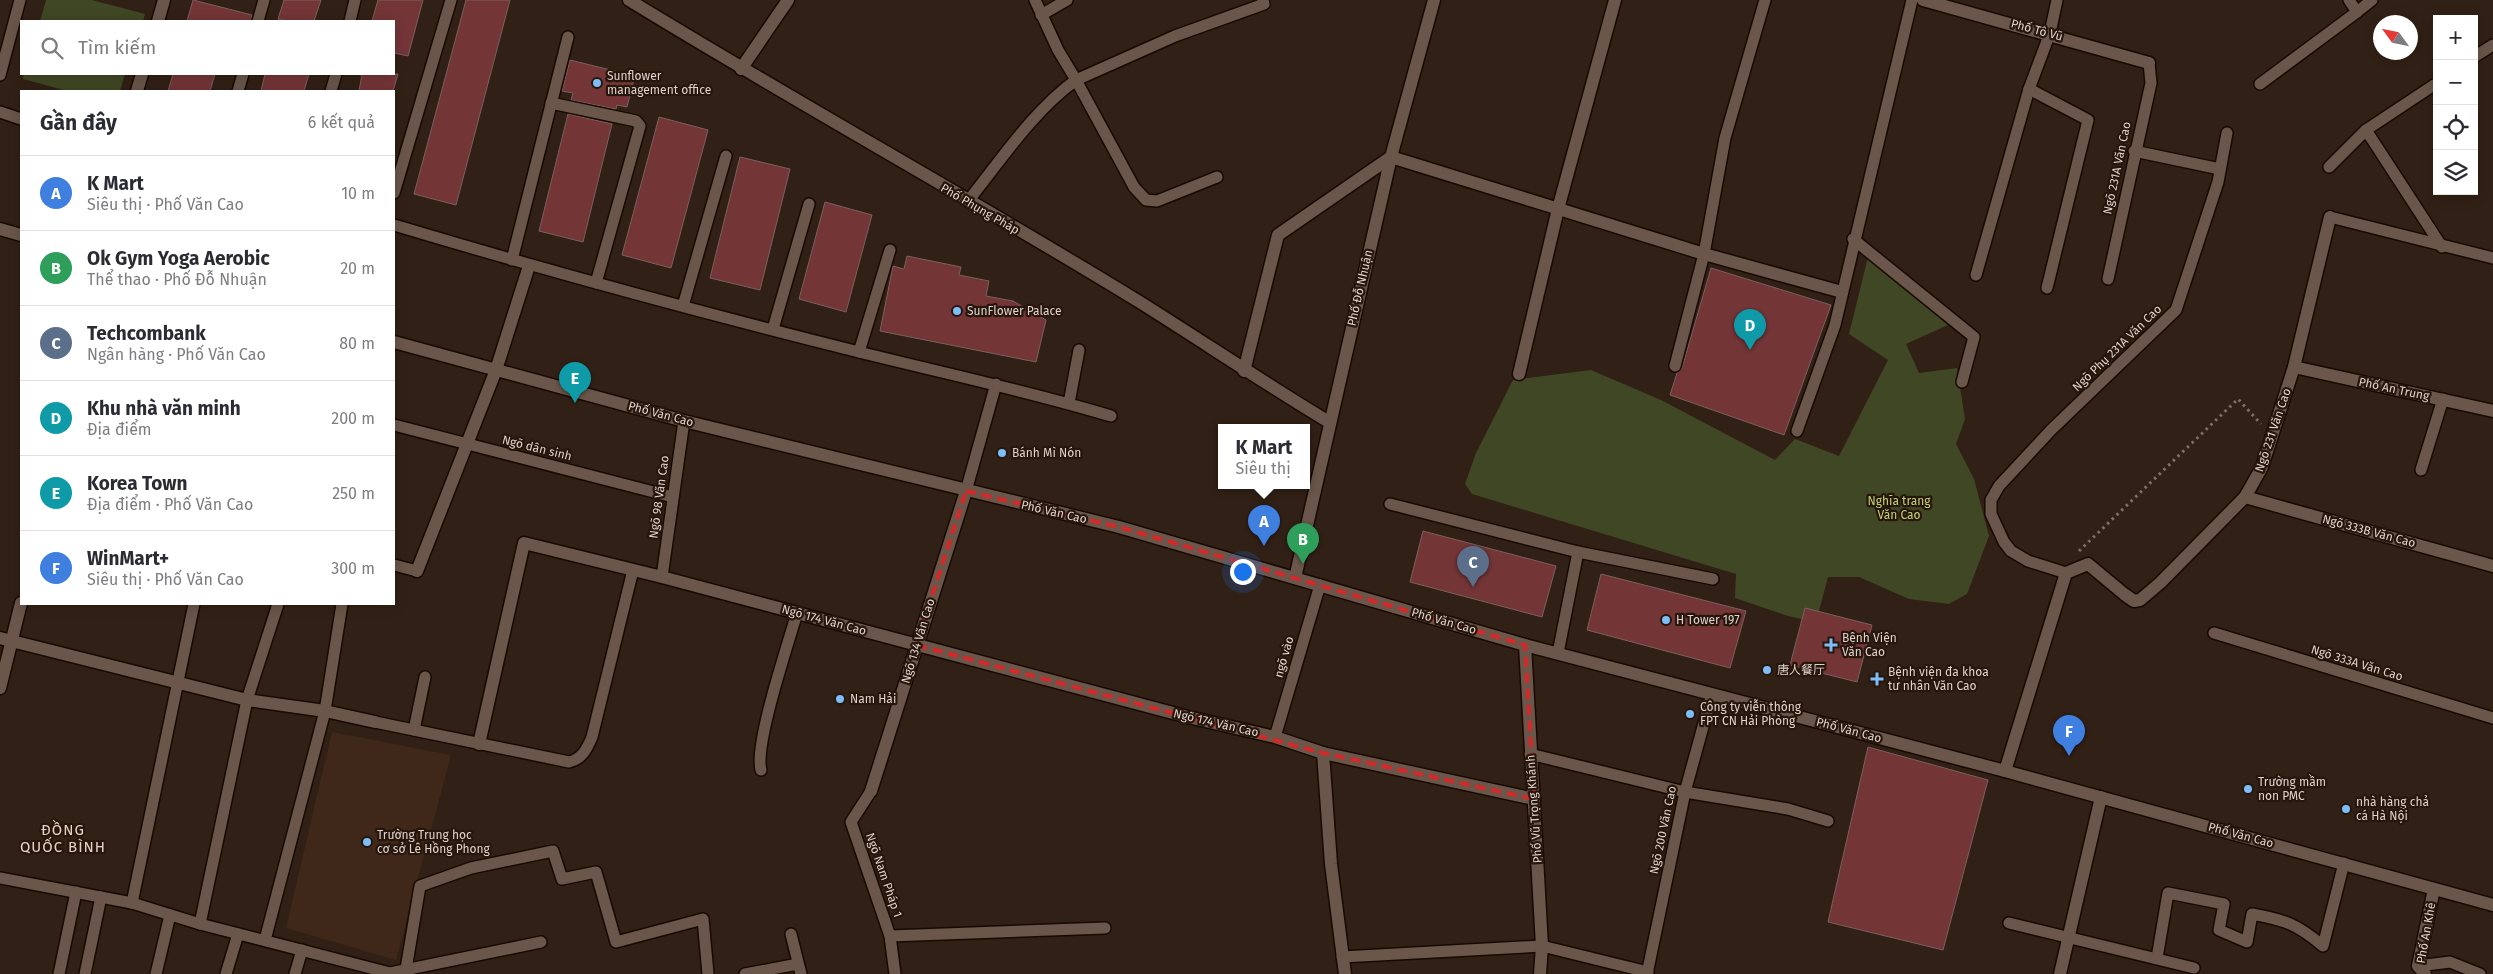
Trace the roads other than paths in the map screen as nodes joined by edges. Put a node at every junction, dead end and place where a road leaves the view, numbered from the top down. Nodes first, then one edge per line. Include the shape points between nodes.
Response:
1 (20, 0) edge
2 (164, 0) edge
3 (264, 0) edge
4 (355, 0) edge
5 (451, 0) edge
6 (629, 0) edge
7 (788, 0) edge
8 (1035, 0) edge
9 (1067, 0) edge
10 (1263, 0) edge
11 (1434, 0) edge
12 (1615, 0) edge
13 (1765, 0) edge
14 (1912, 0) edge
15 (1924, 0) edge
16 (2056, 0) edge
17 (2349, 0) edge
18 (2372, 0) edge
19 (2357, 12) junction
20 (1041, 15) junction
21 (158, 20) edge
22 (258, 20) edge
23 (350, 20) edge
24 (2050, 33) junction
25 (568, 37) dead end
26 (2493, 45) edge
27 (2478, 54) edge
28 (2149, 62) joint
29 (741, 69) junction
30 (0, 75) edge
31 (142, 75) edge
32 (243, 75) edge
33 (336, 75) edge
34 (1076, 80) junction
35 (2260, 84) dead end
36 (2433, 85) edge
37 (2029, 89) junction
38 (137, 90) edge
39 (238, 90) edge
40 (331, 90) edge
41 (551, 103) junction
42 (0, 112) edge
43 (20, 119) edge
44 (2366, 130) junction
45 (2227, 133) dead end
46 (2134, 151) junction
47 (726, 156) dead end
48 (1391, 157) junction
49 (2329, 167) dead end
50 (2220, 169) junction
51 (1217, 176) dead end
52 (395, 190) edge
53 (968, 201) junction
54 (809, 204) dead end
55 (1558, 209) junction
56 (2330, 217) joint
57 (395, 225) edge
58 (0, 229) edge
59 (20, 235) edge
60 (1853, 239) junction
61 (2442, 247) junction
62 (890, 250) dead end
63 (1704, 254) junction
64 (2493, 258) edge
65 (512, 260) junction
66 (529, 266) junction
67 (1976, 275) dead end
68 (2108, 279) dead end
69 (596, 283) junction
70 (2046, 288) dead end
71 (1842, 292) junction
72 (683, 306) junction
73 (773, 329) junction
74 (395, 342) edge
75 (1079, 350) dead end
76 (859, 352) junction
77 (1675, 366) dead end
78 (2294, 367) junction
79 (496, 370) junction
80 (1244, 371) junction
81 (1519, 374) dead end
82 (1962, 382) dead end
83 (996, 384) junction
84 (2443, 399) junction
85 (1068, 404) junction
86 (2493, 411) edge
87 (1111, 416) dead end
88 (684, 421) junction
89 (1329, 422) junction
90 (395, 424) edge
91 (1797, 431) dead end
92 (466, 444) junction
93 (2421, 470) dead end
94 (966, 491) junction
95 (673, 497) junction
96 (2245, 497) junction
97 (1390, 504) dead end
98 (1578, 552) junction
99 (395, 565) edge
100 (2493, 566) edge
101 (633, 570) junction
102 (416, 571) joint
103 (2066, 573) junction
104 (662, 577) junction
105 (1295, 578) junction
106 (1713, 579) dead end
107 (1320, 585) junction
108 (20, 605) edge
109 (194, 605) edge
110 (278, 605) edge
111 (342, 605) edge
112 (797, 613) junction
113 (2214, 633) dead end
114 (6, 639) edge
115 (916, 645) junction
116 (1526, 645) junction
117 (1558, 653) junction
118 (425, 677) dead end
119 (178, 681) junction
120 (0, 688) edge
121 (1712, 694) junction
122 (248, 700) junction
123 (325, 710) junction
124 (2493, 718) edge
125 (375, 722) joint
126 (414, 730) junction
127 (1275, 737) junction
128 (479, 744) junction
129 (1323, 753) junction
130 (1530, 754) junction
131 (761, 770) dead end
132 (2005, 771) junction
133 (871, 791) joint
134 (1685, 792) junction
135 (2101, 798) junction
136 (1534, 799) junction
137 (1828, 821) dead end
138 (2344, 863) junction
139 (0, 878) edge
140 (2434, 890) junction
141 (76, 892) junction
142 (101, 897) junction
143 (132, 903) junction
144 (2493, 905) edge
145 (170, 914) junction
146 (2009, 923) dead end
147 (200, 924) junction
148 (1105, 928) dead end
149 (238, 934) junction
150 (791, 934) dead end
151 (890, 936) junction
152 (2069, 937) junction
153 (265, 940) junction
154 (541, 942) dead end
155 (1542, 946) junction
156 (302, 950) junction
157 (1342, 957) junction
158 (2157, 958) junction
159 (2194, 968) dead end
160 (406, 969) junction
161 (800, 969) edge
162 (2421, 970) edge
163 (366, 971) edge
164 (1648, 973) edge
165 (59, 974) edge
166 (85, 974) edge
167 (156, 974) edge
168 (226, 974) edge
169 (295, 974) edge
170 (708, 974) edge
171 (745, 974) edge
172 (894, 974) edge
173 (1346, 974) edge
174 (1540, 974) edge
175 (2060, 974) edge
176 (2480, 974) edge

1 - 30 lane
2 - 21 street
3 - 22 lane
4 - 23 lane
5 - 52 lane
6 - 29 street, Phố Phụng Pháp
7 - 29 street
8 - 20 lane
9 - 20 lane
10 - 34 lane via 1264,4 1175,36
11 - 48 street, Phố Đỗ Nhuận
12 - 55 street
13 - 63 lane via 1725,138
14 - 60 lane
15 - 24 street, Phố Tô Vũ
16 - 24 lane
17 - 19 lane
18 - 19 lane
19 - 35 lane
20 - 34 lane
24 - 28 street, Phố Tô Vũ
24 - 37 lane
25 - 41 lane
26 - 27 lane
28 - 46 lane, Ngõ 231A Văn Cao via 2150,83
29 - 53 street, Phố Phụng Pháp
31 - 38 street
32 - 39 lane
33 - 40 lane
34 - 51 lane via 1134,186 1146,200 1156,201
34 - 53 lane via 1058,93
36 - 44 lane
37 - 67 lane
37 - 70 lane via 2088,120
41 - 65 lane
41 - 69 lane via 636,121 640,126
42 - 43 lane
44 - 49 lane
44 - 61 lane
45 - 50 lane, Ngõ Phụ 231A Văn Cao
46 - 50 lane
46 - 68 lane, Ngõ 231A Văn Cao
47 - 72 lane
48 - 55 street
48 - 80 street via 1278,235
48 - 89 street, Phố Đỗ Nhuận
50 - 103 lane, Ngõ Phụ 231A Văn Cao via 2176,310 2051,430 1992,496 1991,514 2011,551
53 - 80 street, Phố Phụng Pháp via 1138,301
54 - 73 lane
55 - 63 street
55 - 81 street
56 - 61 lane
56 - 78 street, Ngõ 231 Văn Cao
57 - 65 lane
58 - 59 street
60 - 71 lane
60 - 82 lane via 1974,337
61 - 64 lane
62 - 76 lane
63 - 71 street
63 - 77 lane
65 - 66 lane
66 - 69 lane
66 - 79 street
69 - 72 lane
71 - 91 lane via 1826,353
72 - 73 lane
73 - 76 lane
74 - 79 street, Phố Văn Cao
75 - 85 lane
76 - 83 lane
78 - 84 street, Phố An Trung
78 - 96 street, Ngõ 231 Văn Cao via 2262,467
79 - 88 street, Phố Văn Cao
79 - 92 street
80 - 89 street, Phố Phụng Pháp
83 - 85 lane
83 - 94 lane
84 - 86 street, Phố An Trung
84 - 93 lane
85 - 87 lane
88 - 94 street, Phố Văn Cao
88 - 95 lane, Ngõ 98 Văn Cao
89 - 105 street, Phố Đỗ Nhuận
90 - 92 lane, Ngõ dân sinh
92 - 95 lane, Ngõ dân sinh
92 - 102 street
94 - 105 street, Phố Văn Cao via 1119,527
94 - 115 street, Ngõ 134 Văn Cao
95 - 104 lane, Ngõ 98 Văn Cao
96 - 100 street, Ngõ 333B Văn Cao
96 - 103 street, Ngõ 231 Văn Cao via 2140,600 2124,594 2094,566 2088,564
97 - 98 lane
98 - 106 lane
98 - 117 lane
99 - 102 lane
101 - 104 street, Ngõ 174 Văn Cao
101 - 128 lane via 592,737 582,755 569,762
101 - 128 street, Ngõ 174 Văn Cao via 524,543
103 - 132 street
104 - 112 street, Ngõ 174 Văn Cao
105 - 107 street, Phố Văn Cao
107 - 116 street, Phố Văn Cao
107 - 127 lane, ngõ vào
108 - 114 street
109 - 119 lane
110 - 122 lane
111 - 123 lane
112 - 115 street, Ngõ 174 Văn Cao
112 - 131 lane via 764,732 759,762
113 - 124 lane, Ngõ 333A Văn Cao
114 - 119 street
114 - 120 street
115 - 127 street, Ngõ 174 Văn Cao
115 - 133 street, Ngõ 134 Văn Cao
116 - 117 street, Phố Văn Cao
116 - 130 street, Phố Vũ Trọng Khánh
117 - 121 street, Phố Văn Cao
118 - 126 lane
119 - 122 street
119 - 143 lane
121 - 132 street, Phố Văn Cao
121 - 134 lane, Ngõ 200 Văn Cao
122 - 123 street
122 - 147 lane
123 - 125 street
123 - 153 lane
125 - 126 lane
126 - 128 lane
127 - 129 street, Ngõ 174 Văn Cao
129 - 136 street, Ngõ 174 Văn Cao
129 - 157 street
130 - 134 lane
130 - 136 street, Phố Vũ Trọng Khánh
132 - 135 street, Phố Văn Cao
133 - 151 lane, Ngõ Nam Pháp 1 via 851,822
134 - 137 lane via 1788,809
134 - 164 lane, Ngõ 200 Văn Cao
135 - 138 street, Phố Văn Cao
135 - 152 street
136 - 155 street, Phố Vũ Trọng Khánh
138 - 140 street, Phố Văn Cao
138 - 158 lane via 2323,946 2301,927 2252,914 2247,942 2219,930 2224,904 2168,893
139 - 141 lane
140 - 144 street, Phố Văn Cao
140 - 162 street, Phố An Khê
141 - 142 lane
141 - 165 lane
142 - 143 lane
142 - 166 lane
143 - 145 lane
145 - 147 lane
145 - 167 lane
146 - 152 lane
147 - 149 lane
148 - 151 lane
149 - 153 lane
149 - 168 lane
150 - 161 lane
151 - 172 lane, Ngõ Nam Pháp 1
152 - 158 lane
152 - 175 street
153 - 156 lane
154 - 160 lane
155 - 157 lane
155 - 164 lane
155 - 174 street, Phố Vũ Trọng Khánh
156 - 163 lane
156 - 169 lane
157 - 173 street
158 - 159 lane
160 - 163 lane via 390,973
160 - 170 lane via 420,886 471,868 553,851 562,879 596,872 616,942 703,919
161 - 171 lane
162 - 176 lane via 2450,962

